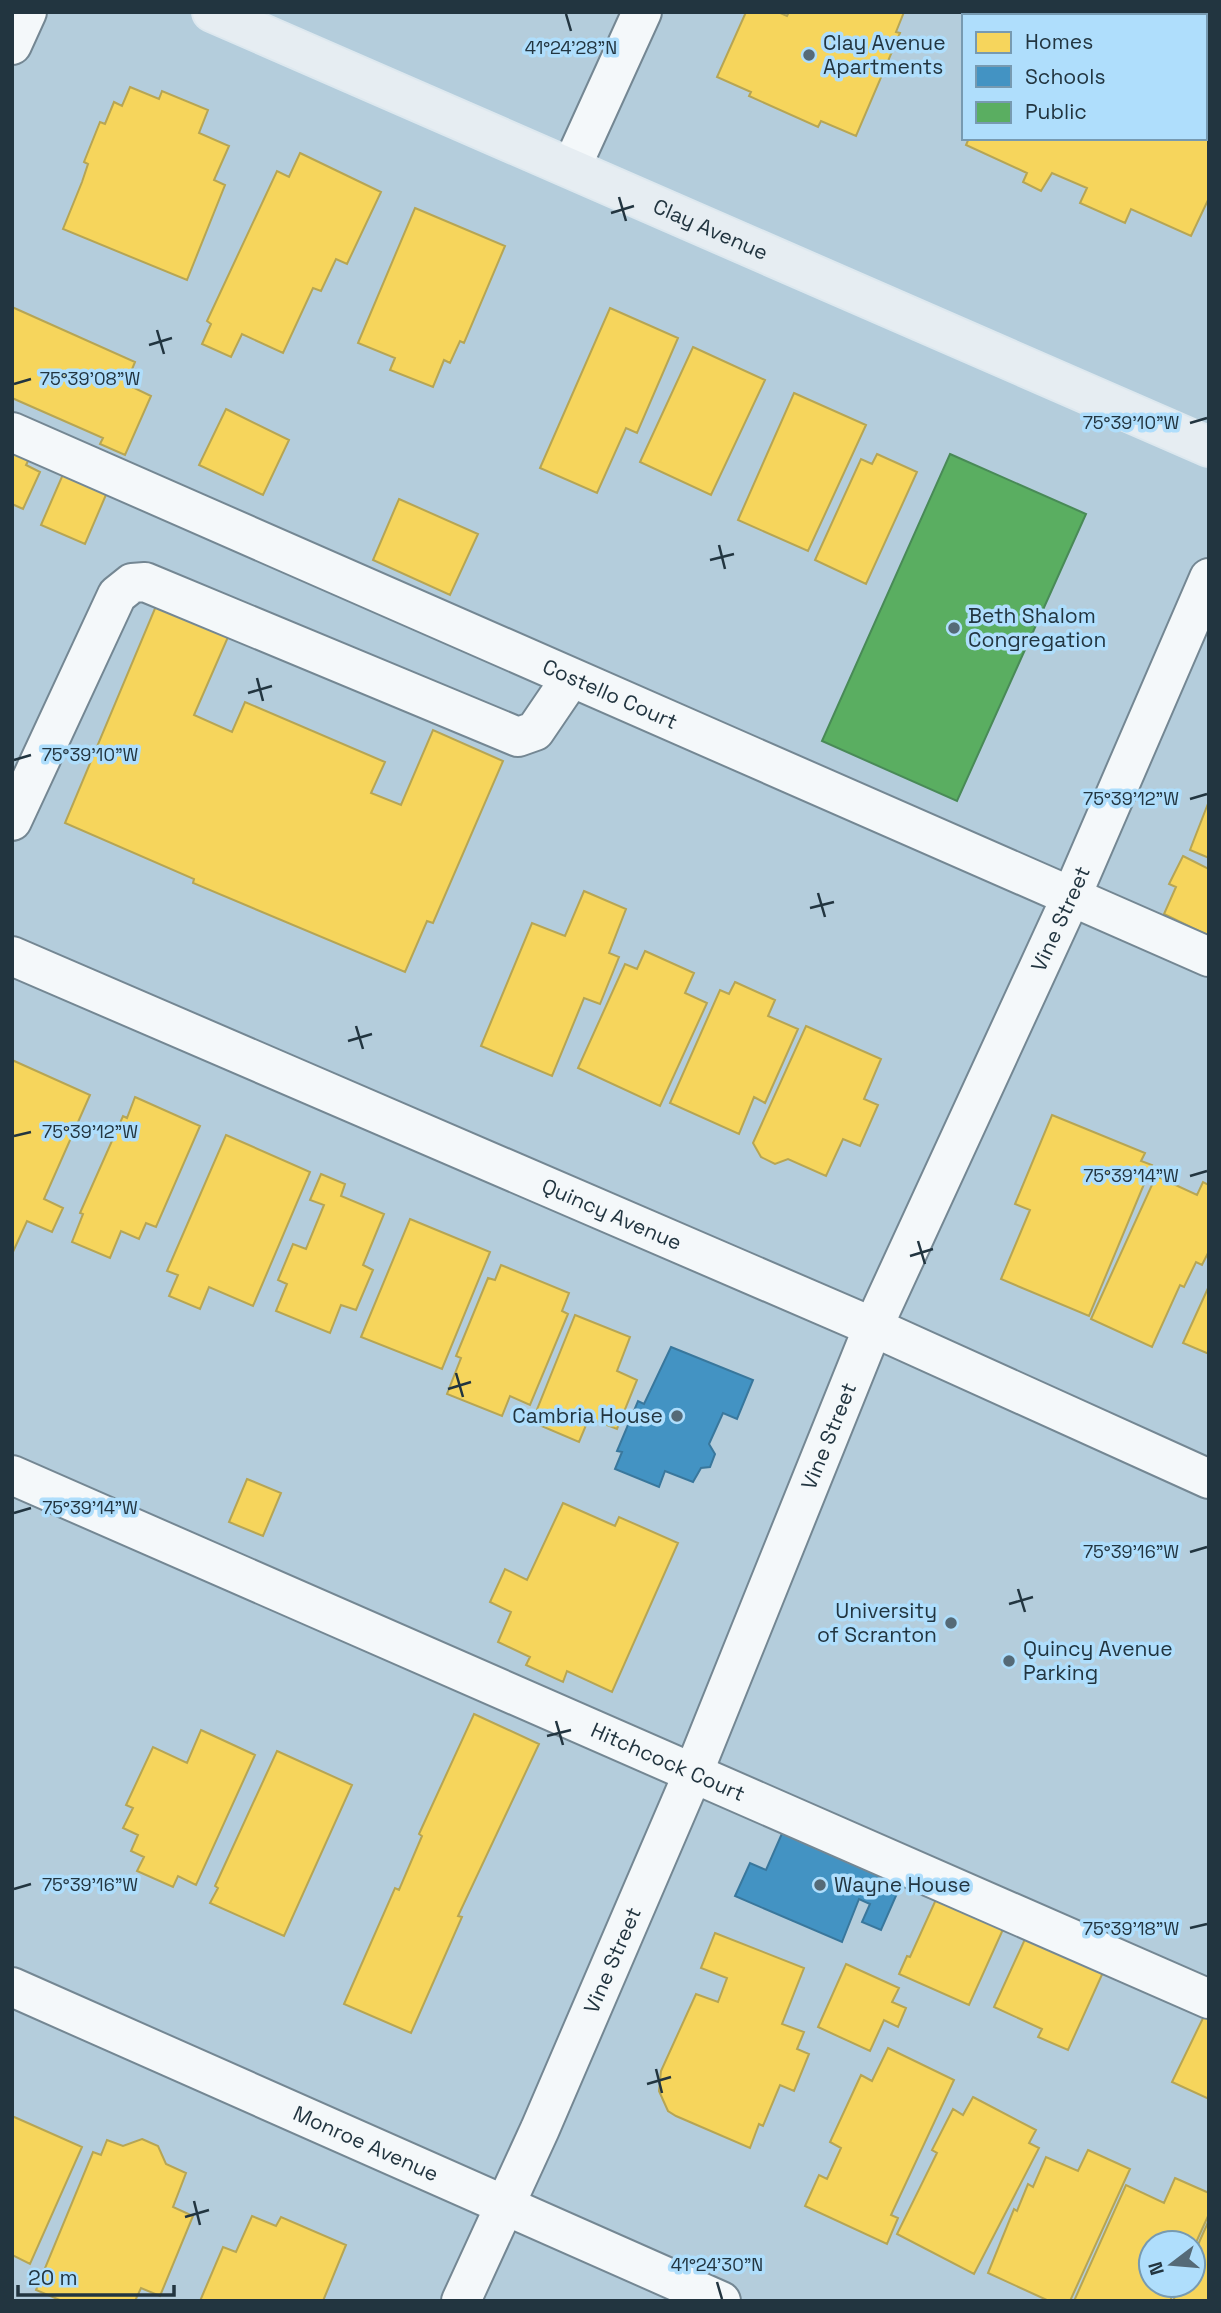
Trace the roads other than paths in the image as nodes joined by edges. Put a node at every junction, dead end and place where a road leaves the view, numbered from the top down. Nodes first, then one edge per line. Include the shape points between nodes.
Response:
1 (27, 12) edge
2 (212, 12) edge
3 (642, 12) edge
4 (12, 45) edge
5 (571, 168) junction
6 (12, 432) edge
7 (1209, 447) edge
8 (1209, 578) edge
9 (571, 678) junction
10 (12, 821) edge
11 (1072, 895) junction
12 (12, 956) edge
13 (1209, 957) edge
14 (873, 1327) junction
15 (12, 1475) edge
16 (1209, 1479) edge
17 (694, 1771) junction
18 (12, 1987) edge
19 (1209, 1999) edge
20 (504, 2204) junction
21 (461, 2301) edge
22 (721, 2301) edge

1 - 4 street
2 - 5 main road, Clay Avenue
3 - 5 street
5 - 7 main road, Clay Avenue
6 - 9 street, Costello Court
8 - 11 street, Vine Street
9 - 10 street via 535,731 518,737 145,582 132,583 117,594
9 - 11 street, Costello Court
11 - 13 street, Costello Court
11 - 14 street, Vine Street
12 - 14 street, Quincy Avenue
14 - 16 street, Quincy Avenue
14 - 17 street, Vine Street
15 - 17 street, Hitchcock Court
17 - 19 street, Hitchcock Court
17 - 20 street, Vine Street
18 - 20 street, Monroe Avenue
20 - 21 street, Vine Street
20 - 22 street, Monroe Avenue

